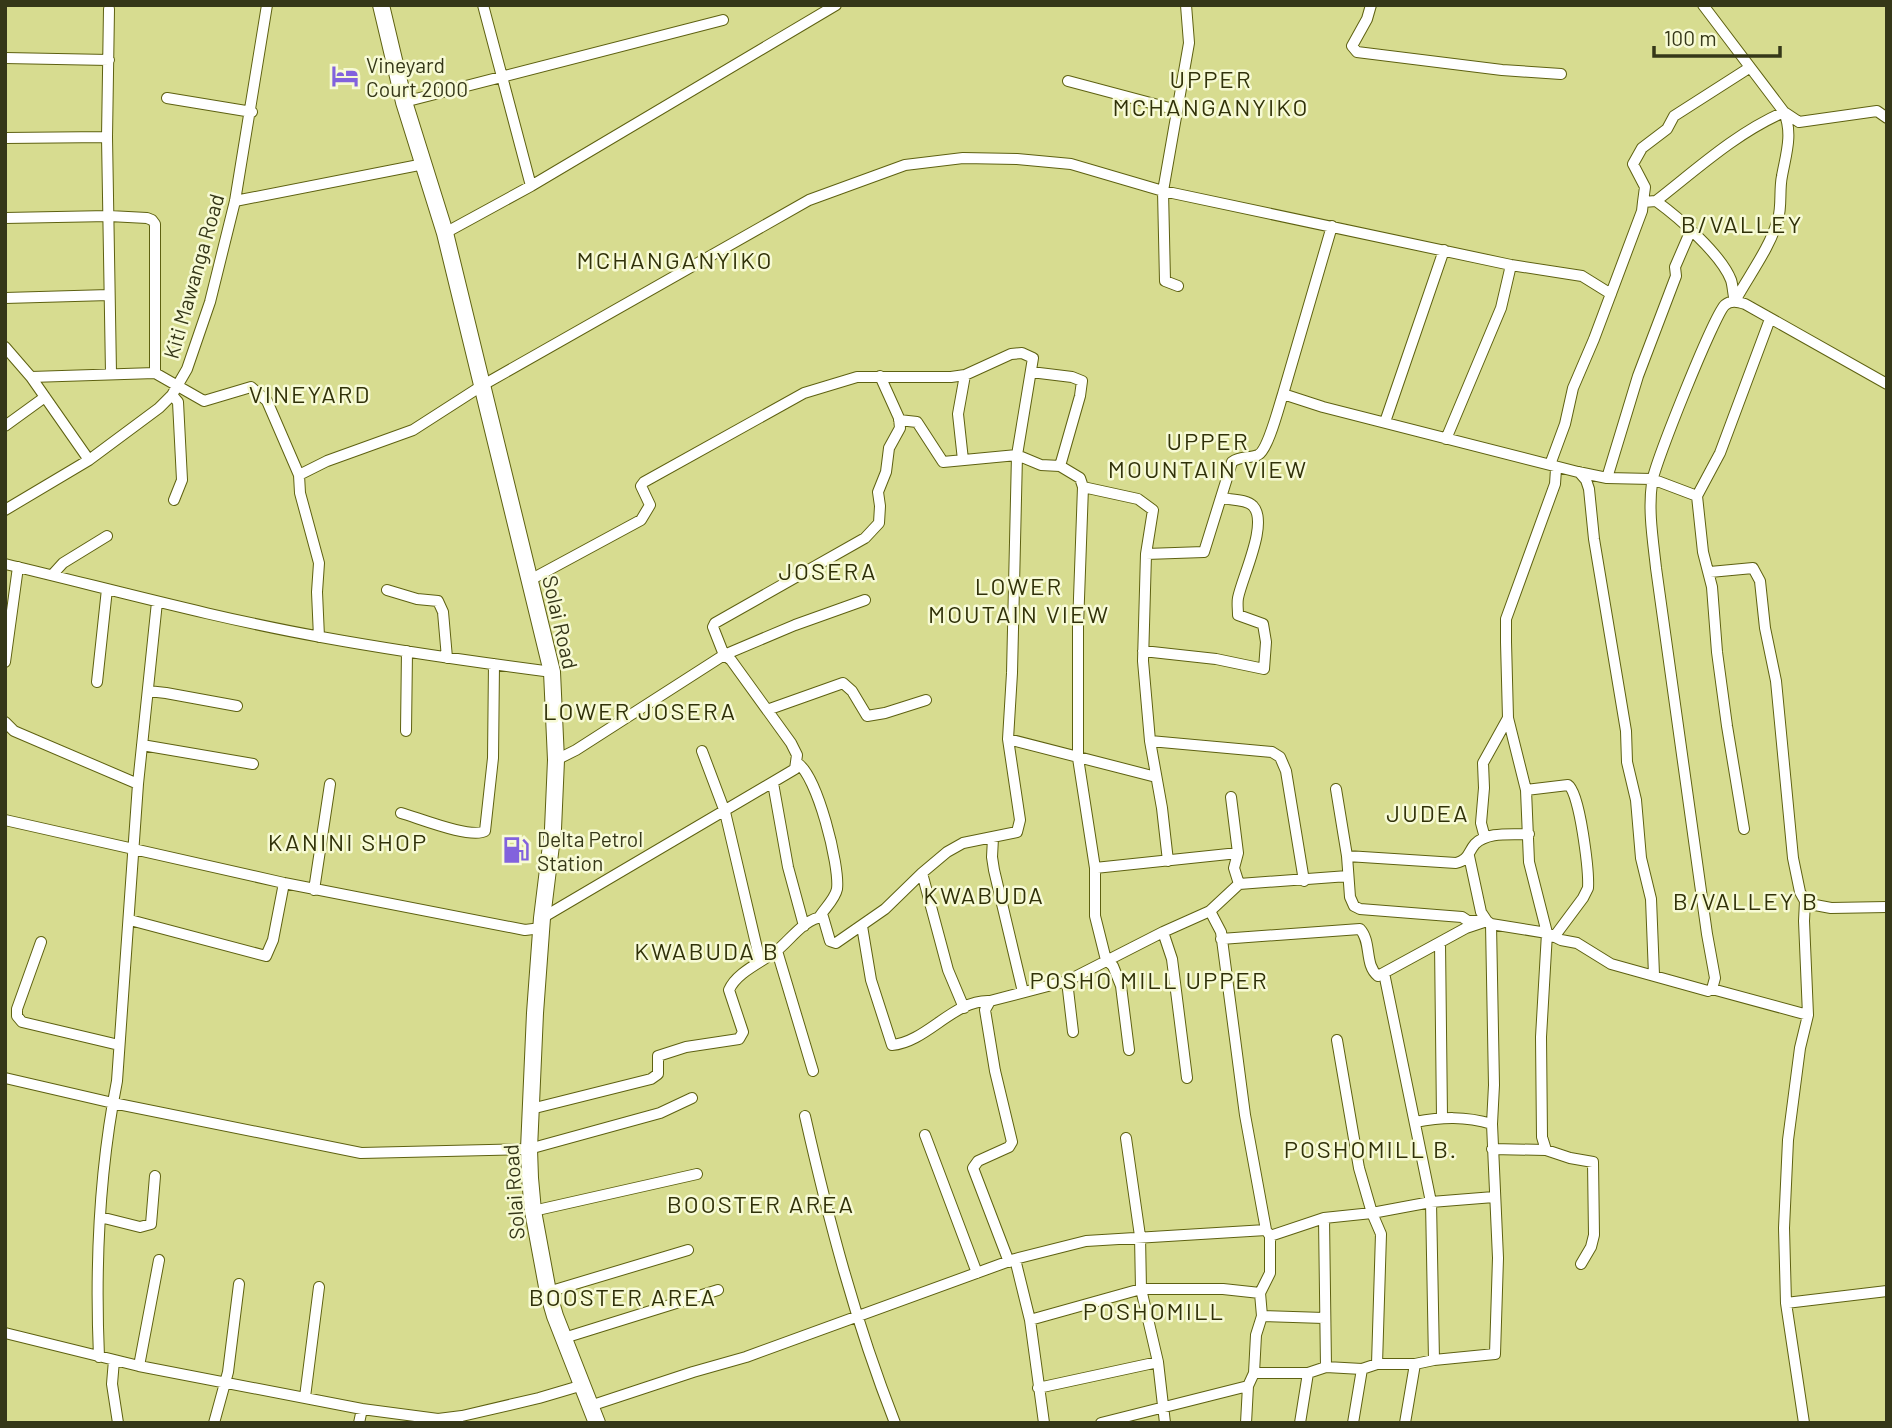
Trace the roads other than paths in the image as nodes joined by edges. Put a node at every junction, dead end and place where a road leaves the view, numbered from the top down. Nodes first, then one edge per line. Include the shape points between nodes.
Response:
1 (267, 5) edge
2 (381, 5) edge
3 (483, 5) edge
4 (836, 5) edge
5 (1186, 5) edge
6 (1371, 5) edge
7 (1703, 5) edge
8 (109, 9) dead end
9 (723, 20) dead end
10 (5, 58) edge
11 (109, 60) junction
12 (1749, 68) junction
13 (1560, 74) dead end
14 (502, 78) junction
15 (1068, 81) dead end
16 (167, 98) dead end
17 (404, 102) junction
18 (1177, 110) junction
19 (251, 112) junction
20 (1784, 112) junction
21 (1887, 118) edge
22 (107, 137) junction
23 (5, 138) edge
24 (424, 164) junction
25 (531, 186) junction
26 (1163, 191) junction
27 (235, 201) junction
28 (1656, 201) junction
29 (1643, 202) junction
30 (109, 216) junction
31 (5, 218) edge
32 (1332, 226) junction
33 (1691, 230) junction
34 (445, 233) junction
35 (1444, 250) junction
36 (1511, 265) junction
37 (1178, 286) dead end
38 (108, 295) junction
39 (1611, 295) junction
40 (5, 298) edge
41 (1735, 301) junction
42 (1770, 319) junction
43 (5, 348) edge
44 (1031, 372) junction
45 (111, 373) junction
46 (155, 373) junction
47 (965, 375) junction
48 (880, 376) junction
49 (31, 377) junction
50 (1887, 384) edge
51 (483, 385) junction
52 (174, 391) junction
53 (1283, 394) junction
54 (45, 397) junction
55 (899, 420) junction
56 (1385, 422) junction
57 (5, 426) edge
58 (1446, 439) junction
59 (1017, 455) junction
60 (89, 460) junction
61 (963, 460) junction
62 (1060, 466) junction
63 (1554, 466) junction
64 (1578, 472) junction
65 (299, 475) junction
66 (1607, 478) junction
67 (1652, 479) junction
68 (1083, 487) junction
69 (1697, 496) junction
70 (1221, 498) junction
71 (174, 500) dead end
72 (5, 510) edge
73 (107, 537) dead end
74 (1146, 554) junction
75 (5, 564) edge
76 (18, 567) junction
77 (1710, 572) junction
78 (53, 574) junction
79 (530, 580) junction
80 (107, 589) junction
81 (387, 590) dead end
82 (865, 600) dead end
83 (157, 602) junction
84 (319, 637) junction
85 (407, 651) junction
86 (1143, 651) junction
87 (724, 655) junction
88 (447, 658) junction
89 (5, 662) edge
90 (494, 664) junction
91 (552, 672) junction
92 (97, 682) dead end
93 (148, 691) junction
94 (926, 700) dead end
95 (237, 706) dead end
96 (767, 710) junction
97 (1508, 718) junction
98 (5, 722) edge
99 (407, 731) dead end
100 (1008, 739) junction
101 (1150, 741) junction
102 (142, 745) junction
103 (702, 751) dead end
104 (1078, 758) junction
105 (556, 760) junction
106 (797, 763) junction
107 (253, 764) dead end
108 (1156, 777) junction
109 (773, 783) junction
110 (138, 784) junction
111 (330, 784) dead end
112 (1336, 789) dead end
113 (1526, 790) junction
114 (1231, 797) dead end
115 (725, 812) junction
116 (401, 813) dead end
117 (5, 820) edge
118 (1744, 829) dead end
119 (1529, 834) junction
120 (993, 838) junction
121 (1485, 838) junction
122 (135, 851) junction
123 (1238, 853) junction
124 (1347, 856) junction
125 (1469, 856) junction
126 (1168, 861) junction
127 (1095, 868) junction
128 (922, 873) junction
129 (1348, 876) junction
130 (1304, 881) junction
131 (284, 883) junction
132 (1238, 884) junction
133 (314, 890) junction
134 (1805, 901) junction
135 (1887, 907) edge
136 (1210, 911) junction
137 (820, 916) junction
138 (130, 920) junction
139 (541, 923) junction
140 (1489, 923) junction
141 (804, 926) junction
142 (862, 926) junction
143 (1163, 932) junction
144 (1550, 935) junction
145 (1221, 939) junction
146 (41, 942) dead end
147 (1440, 943) junction
148 (777, 951) junction
149 (1106, 960) junction
150 (760, 961) junction
151 (1384, 973) junction
152 (1654, 975) junction
153 (1067, 981) junction
154 (1712, 989) junction
155 (1023, 992) junction
156 (990, 1001) junction
157 (964, 1008) junction
158 (1808, 1015) junction
159 (1073, 1032) dead end
160 (1337, 1040) dead end
161 (119, 1045) junction
162 (1129, 1050) dead end
163 (813, 1071) dead end
164 (1187, 1078) dead end
165 (5, 1079) edge
166 (692, 1098) dead end
167 (113, 1103) junction
168 (531, 1109) junction
169 (805, 1116) dead end
170 (1442, 1117) junction
171 (1415, 1122) junction
172 (1492, 1124) junction
173 (925, 1135) dead end
174 (1126, 1138) dead end
175 (529, 1149) junction
176 (1492, 1149) junction
177 (1546, 1150) junction
178 (697, 1174) dead end
179 (155, 1176) dead end
180 (1494, 1197) junction
181 (1431, 1202) junction
182 (533, 1211) junction
183 (1372, 1213) junction
184 (100, 1217) junction
185 (1324, 1217) junction
186 (1268, 1233) junction
187 (1140, 1236) junction
188 (688, 1250) dead end
189 (159, 1260) dead end
190 (1012, 1261) junction
191 (1581, 1264) dead end
192 (977, 1273) junction
193 (239, 1284) dead end
194 (318, 1287) dead end
195 (1141, 1289) junction
196 (718, 1290) dead end
197 (1887, 1291) edge
198 (548, 1292) junction
199 (1260, 1293) junction
200 (1786, 1303) junction
201 (1262, 1316) junction
202 (856, 1317) junction
203 (1324, 1318) junction
204 (1030, 1320) junction
205 (5, 1334) edge
206 (564, 1338) junction
207 (99, 1357) junction
208 (114, 1360) junction
209 (1434, 1360) junction
210 (1158, 1362) junction
211 (1377, 1364) junction
212 (1416, 1364) junction
213 (139, 1366) junction
214 (1326, 1367) junction
215 (1362, 1369) junction
216 (1254, 1373) junction
217 (1308, 1373) junction
218 (225, 1382) junction
219 (583, 1385) junction
220 (1248, 1386) junction
221 (1038, 1388) junction
222 (305, 1397) junction
223 (590, 1406) junction
224 (1164, 1406) junction
225 (362, 1409) junction
226 (400, 1419) edge
227 (118, 1423) edge
228 (214, 1423) edge
229 (359, 1423) edge
230 (597, 1423) edge
231 (895, 1423) edge
232 (1044, 1423) edge
233 (1102, 1423) edge
234 (1165, 1423) edge
235 (1246, 1423) edge
236 (1300, 1423) edge
237 (1353, 1423) edge
238 (1405, 1423) edge
239 (1804, 1423) edge

1 - 19 street, Kiti Mawanga Road
2 - 17 highway, Solai Road
3 - 14 street
4 - 25 street
5 - 18 street via 1189,43
6 - 13 street via 1352,46 1357,52
7 - 12 street
8 - 11 street
9 - 14 street
10 - 11 street
11 - 22 street
12 - 20 street
12 - 29 street via 1674,116 1667,129 1642,148 1633,164 1645,187
14 - 17 street
14 - 25 street
15 - 18 street
16 - 19 street
17 - 24 highway, Solai Road
18 - 26 street
19 - 27 street, Kiti Mawanga Road
20 - 21 street via 1799,122 1877,111
20 - 28 street via 1734,140
20 - 41 street via 1789,136 1779,217
22 - 23 street
22 - 30 street
24 - 27 street
24 - 34 highway, Solai Road
25 - 34 street
26 - 32 street
26 - 37 street via 1165,281
26 - 51 street via 1071,164 962,158 905,165 809,200
27 - 52 street, Kiti Mawanga Road via 210,302 187,369
28 - 29 street
28 - 33 street
29 - 39 street
30 - 31 street
30 - 38 street
30 - 46 street via 147,218 155,224
32 - 35 street
32 - 53 street
33 - 41 street via 1731,279
33 - 66 street
34 - 51 highway, Solai Road
35 - 36 street
35 - 56 street
36 - 39 street via 1582,276
36 - 58 street via 1501,308
38 - 40 street
38 - 45 street
39 - 63 street via 1573,388
41 - 42 street
41 - 67 street via 1725,306 1707,336
42 - 50 street
42 - 69 street via 1720,453
43 - 49 street
44 - 47 street via 1033,358 1022,353
44 - 59 street
44 - 62 street via 1082,381
45 - 46 street
45 - 49 street
46 - 52 street
47 - 48 street
47 - 61 street via 958,414
48 - 55 street
48 - 79 street via 844,379 804,393 644,482 641,486 650,505 641,520
49 - 54 street
51 - 65 street via 413,430
51 - 79 highway, Solai Road
52 - 60 street, Kiti Mawanga Road via 159,408
52 - 65 street via 204,401 251,387 267,401
52 - 71 street via 182,480
53 - 56 street
53 - 70 street via 1265,448 1232,462
54 - 57 street
54 - 60 street
55 - 61 street via 917,422 943,462
55 - 87 street via 878,492 881,516 874,530 715,623
56 - 58 street
58 - 63 street
59 - 61 street
59 - 62 street via 1041,465
59 - 100 street
60 - 72 street, Kiti Mawanga Road
62 - 68 street via 1076,475
63 - 64 street
63 - 97 street via 1555,484 1506,619
64 - 66 street
64 - 152 street via 1589,489 1626,731 1641,859 1651,898
65 - 84 street via 319,563
66 - 67 street
67 - 69 street
67 - 154 street via 1656,568 1715,978
68 - 74 street via 1138,499 1153,510
68 - 104 street
69 - 77 street via 1703,552
70 - 74 street via 1204,552
70 - 86 street via 1248,503 1259,516 1238,615 1263,624 1264,669
73 - 78 street
74 - 86 street
75 - 76 street
76 - 78 street
76 - 89 street
77 - 118 street via 1725,714
77 - 134 street via 1753,568 1760,582 1776,681 1793,858
78 - 80 street
79 - 91 highway, Solai Road
80 - 83 street
80 - 92 street
81 - 88 street via 438,601
82 - 87 street
83 - 84 street
83 - 93 street
84 - 85 street
85 - 88 street
85 - 99 street
86 - 101 street
87 - 96 street
87 - 105 street
88 - 90 street
90 - 91 street
90 - 116 street via 493,758 485,831 465,832
91 - 105 highway, Solai Road
93 - 95 street
93 - 102 street
94 - 96 street via 867,716 843,683
96 - 106 street via 791,743
97 - 113 street
97 - 121 street via 1483,763 1481,823
98 - 110 street via 14,731
100 - 104 street
100 - 120 street via 1020,820 1017,832
101 - 108 street
101 - 130 street via 1272,752 1280,757
102 - 107 street
102 - 110 street
103 - 115 street
104 - 108 street
104 - 127 street
105 - 139 highway, Solai Road
106 - 109 street via 791,773
106 - 137 street via 804,767 824,813 838,879 836,893
108 - 126 street
109 - 115 street
109 - 141 street
110 - 122 street
111 - 133 street
112 - 124 street
113 - 119 street
113 - 144 street via 1568,785 1575,791 1580,813 1588,888
114 - 123 street
115 - 139 street
115 - 150 street
117 - 122 street
119 - 121 street
119 - 144 street via 1529,862
120 - 128 street via 964,843
120 - 155 street via 994,870
121 - 125 street via 1474,845
122 - 131 street
122 - 138 street
123 - 126 street
123 - 132 street via 1234,868
124 - 125 street via 1457,863
124 - 129 street
125 - 140 street via 1481,912
126 - 127 street
127 - 149 street via 1095,916
128 - 142 street
128 - 157 street via 948,970
129 - 130 street
129 - 140 street via 1351,902 1360,909
130 - 132 street
131 - 133 street
131 - 138 street via 266,956
132 - 136 street
133 - 139 street via 525,930
134 - 135 street via 1831,908
134 - 158 street
136 - 143 street
136 - 145 street
137 - 141 street
137 - 142 street via 832,943
138 - 161 street
139 - 168 highway, Solai Road
140 - 144 street
140 - 147 street
140 - 172 street
141 - 148 street
142 - 157 street via 871,980 892,1045
143 - 149 street
143 - 164 street via 1171,959
144 - 152 street via 1577,943 1611,964
144 - 177 street via 1541,1037
145 - 151 street via 1360,929 1371,970 1378,976
145 - 186 street via 1245,1115
146 - 161 street via 17,1016 22,1022
147 - 151 street
147 - 170 street
148 - 150 street
148 - 163 street
149 - 153 street
149 - 162 street via 1121,986
150 - 168 street via 729,990 743,1032 738,1039 657,1056 658,1074 651,1079
151 - 171 street
152 - 154 street
153 - 155 street
153 - 159 street
154 - 158 street
155 - 156 street
156 - 157 street via 975,1001
156 - 190 street via 985,1010 1012,1142 973,1168
158 - 200 street via 1788,1140
160 - 183 street via 1359,1168
161 - 167 street
165 - 167 street
166 - 175 street via 660,1113
167 - 175 street via 361,1153
167 - 184 street
168 - 175 highway, Solai Road
169 - 202 street
170 - 171 street
170 - 172 street
171 - 181 street
172 - 176 street
173 - 192 street
174 - 187 street
175 - 182 highway, Solai Road
176 - 177 street
176 - 180 street
177 - 191 street via 1593,1161 1594,1235
178 - 182 street
179 - 184 street via 152,1224 140,1227
180 - 181 street
180 - 209 street via 1498,1258 1495,1353
181 - 183 street
181 - 209 street
182 - 198 highway, Solai Road
183 - 185 street
183 - 211 street via 1382,1242
184 - 207 street
185 - 186 street
185 - 203 street
186 - 187 street
186 - 199 street via 1270,1273
187 - 190 street via 1086,1241
187 - 195 street
188 - 198 street
189 - 213 street
190 - 192 street
190 - 204 street
192 - 202 street
193 - 218 street
194 - 222 street
195 - 199 street
195 - 204 street
195 - 210 street
196 - 206 street
197 - 200 street
198 - 206 highway, Solai Road
199 - 201 street
200 - 239 street
201 - 203 street
201 - 216 street
202 - 223 street
202 - 231 street
203 - 214 street
204 - 221 street
205 - 207 street
206 - 219 highway, Solai Road
207 - 208 street
208 - 213 street
208 - 227 street via 112,1384
209 - 212 street
210 - 221 street
210 - 224 street
211 - 212 street
211 - 215 street
212 - 238 street
213 - 218 street
214 - 215 street
214 - 217 street
215 - 237 street
216 - 217 street
216 - 220 street
217 - 236 street
218 - 222 street
218 - 228 street
219 - 223 highway, Solai Road
219 - 226 street via 461,1416
220 - 224 street
220 - 235 street
221 - 232 street
222 - 225 street
223 - 230 highway, Solai Road
224 - 233 street
224 - 234 street
225 - 226 street
225 - 229 street

